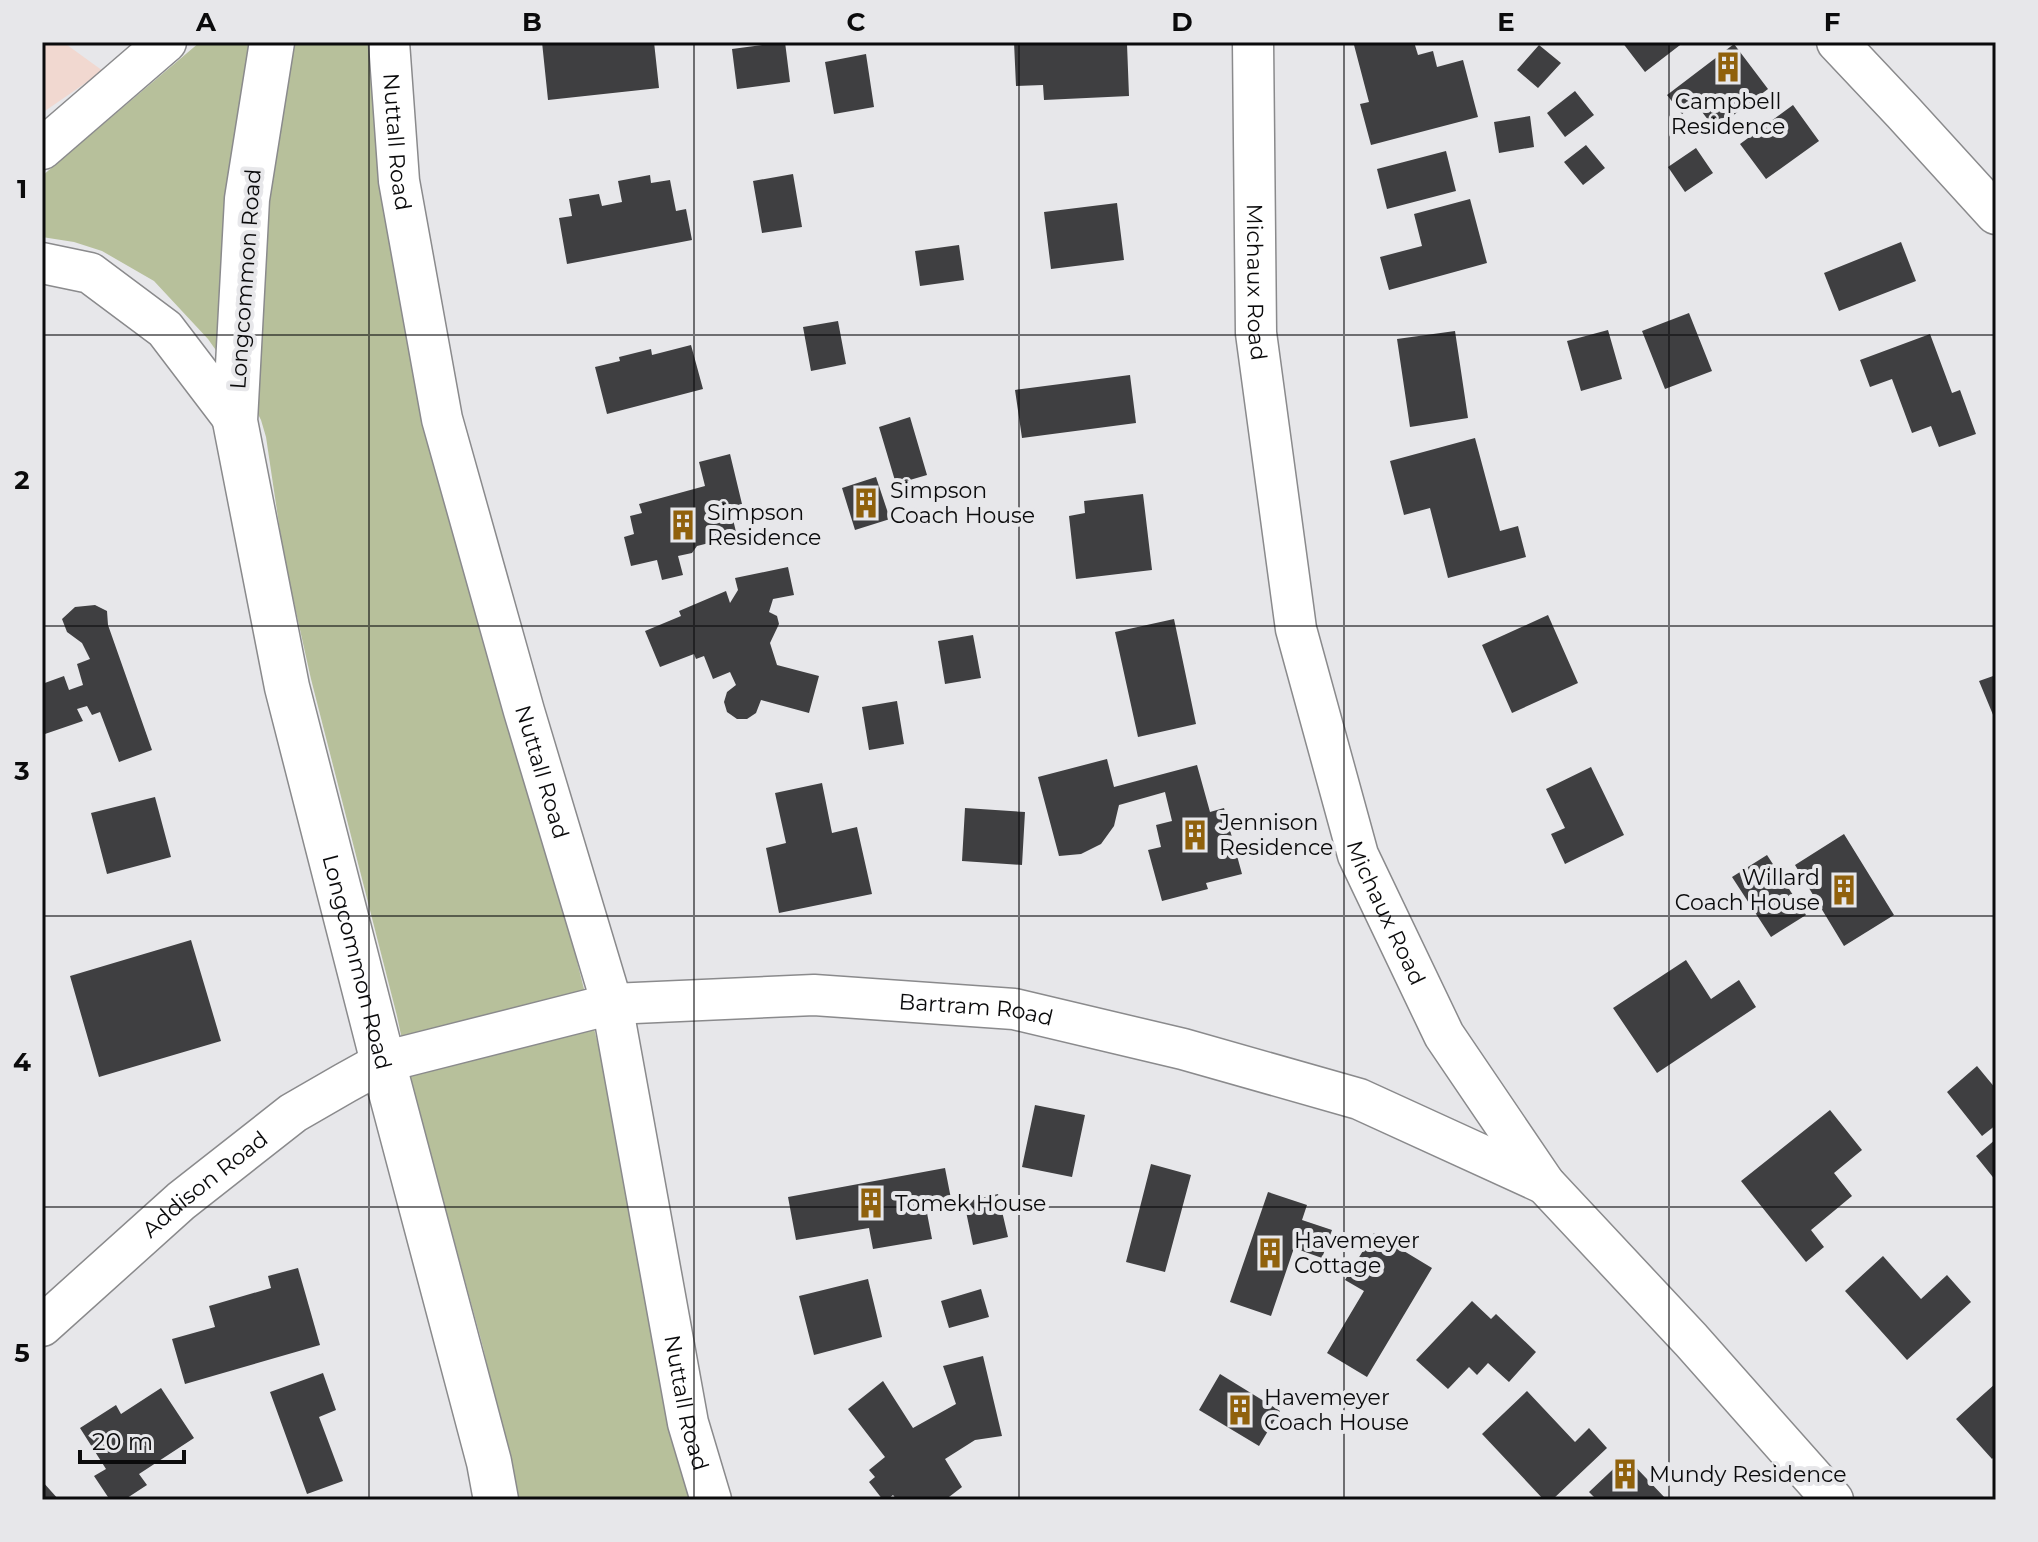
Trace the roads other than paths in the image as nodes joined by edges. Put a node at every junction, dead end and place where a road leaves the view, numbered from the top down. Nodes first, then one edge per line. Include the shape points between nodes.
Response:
1 (166, 42) edge
2 (272, 42) edge
3 (389, 42) edge
4 (1253, 42) edge
5 (1837, 42) edge
6 (42, 149) edge
7 (1996, 214) edge
8 (42, 263) edge
9 (235, 421) junction
10 (612, 1004) junction
11 (383, 1062) junction
12 (1545, 1184) junction
13 (42, 1326) edge
14 (496, 1500) edge
15 (711, 1500) edge
16 (1833, 1500) edge

1 - 6 street
2 - 9 street, Longcommon Road via 247,199
3 - 10 street, Nuttall Road via 399,181 442,419
4 - 12 street, Michaux Road via 1256,333 1296,629 1358,855 1444,1035
5 - 7 street
8 - 9 street, Longcommon Road via 90,273 165,329
9 - 11 street, Longcommon Road via 287,687
10 - 11 street, Bartram Road
10 - 12 street, Bartram Road via 814,995 1014,1009 1359,1099
10 - 15 street, Nuttall Road via 688,1423
11 - 13 street, Addison Road via 293,1113 181,1201
11 - 14 street, Longcommon Road
12 - 16 street, Michaux Road

